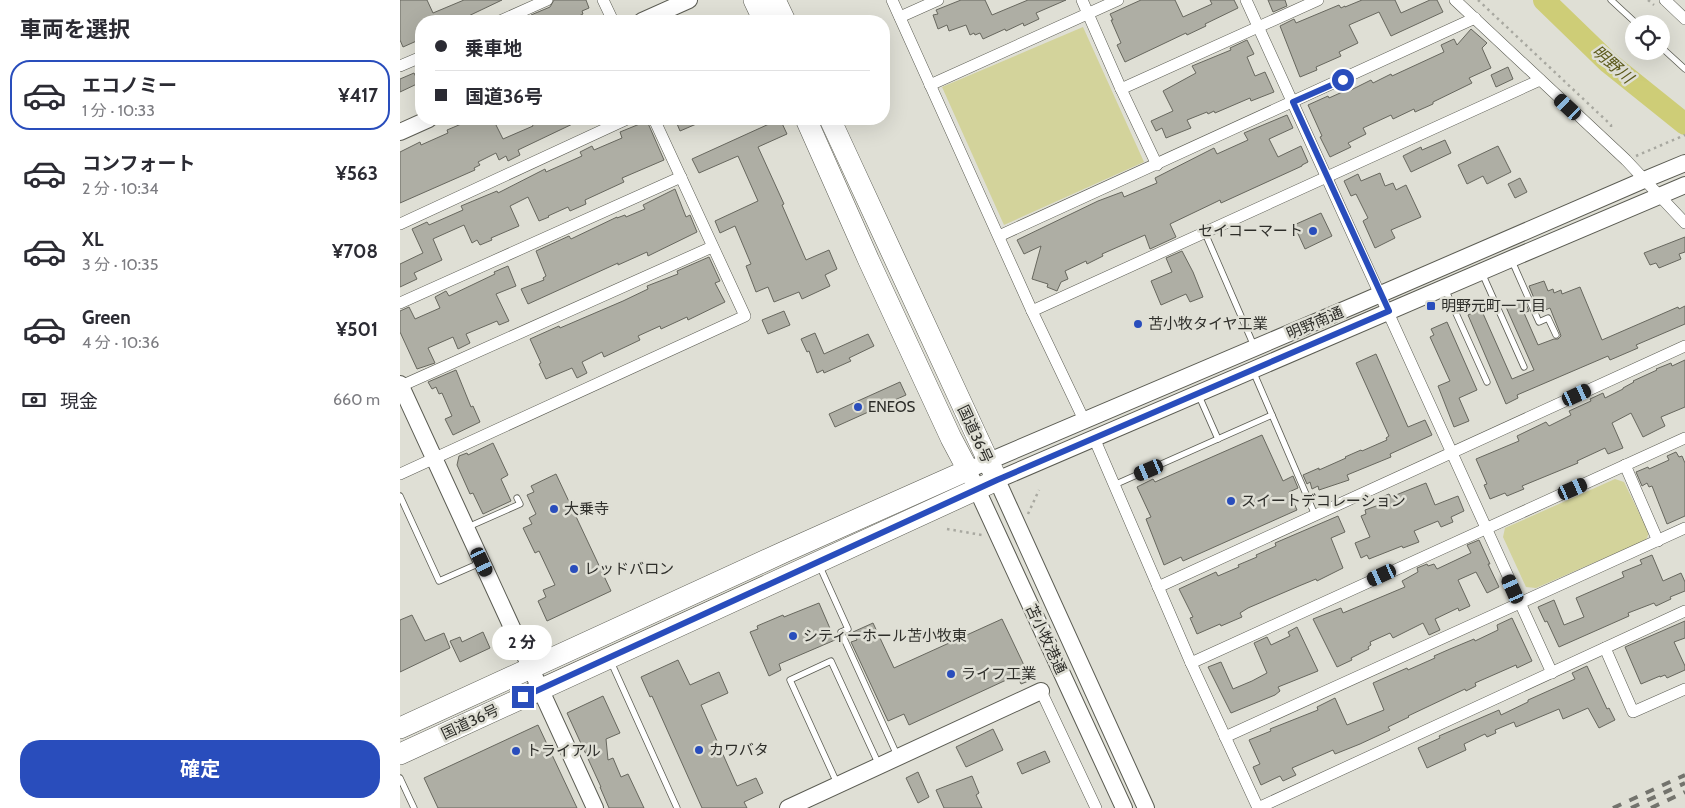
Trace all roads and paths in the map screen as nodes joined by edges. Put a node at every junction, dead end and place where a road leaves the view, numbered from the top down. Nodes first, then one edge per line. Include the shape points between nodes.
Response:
1 (547, 0) edge
2 (603, 0) edge
3 (689, 0) edge
4 (754, 0) edge
5 (775, 0) edge
6 (892, 0) edge
7 (938, 0) edge
8 (1082, 0) edge
9 (1118, 0) edge
10 (1246, 0) edge
11 (1318, 0) edge
12 (1455, 0) edge
13 (1478, 0) edge
14 (1611, 0) edge
15 (1665, 0) edge
16 (1088, 14) junction
17 (513, 15) edge
18 (610, 15) edge
19 (655, 15) edge
20 (761, 15) edge
21 (782, 15) edge
22 (1627, 15) edge
23 (900, 17) junction
24 (1475, 18) junction
25 (1685, 19) edge
26 (1259, 27) junction
27 (1670, 55) edge
28 (415, 60) edge
29 (400, 66) edge
30 (1685, 69) edge
31 (1540, 80) junction
32 (930, 85) junction
33 (1121, 89) junction
34 (1293, 102) junction
35 (416, 125) edge
36 (614, 125) edge
37 (657, 125) edge
38 (809, 125) edge
39 (833, 125) edge
40 (400, 132) edge
41 (1685, 135) edge
42 (1612, 147) junction
43 (1641, 154) dead end
44 (1685, 163) edge
45 (1157, 165) junction
46 (681, 177) junction
47 (1328, 178) junction
48 (1644, 180) junction
49 (1681, 187) edge
50 (1659, 196) junction
51 (1685, 223) edge
52 (400, 224) edge
53 (1205, 233) junction
54 (999, 236) junction
55 (712, 247) junction
56 (1511, 259) junction
57 (1481, 271) junction
58 (1444, 287) junction
59 (1381, 294) junction
60 (400, 303) edge
61 (1032, 311) junction
62 (1389, 311) junction
63 (1556, 335) dead end
64 (1685, 346) edge
65 (1255, 348) junction
66 (1524, 366) dead end
67 (1253, 371) junction
68 (1190, 375) junction
69 (1487, 382) dead end
70 (400, 385) edge
71 (1198, 394) junction
72 (1272, 415) junction
73 (1084, 420) junction
74 (1094, 438) junction
75 (1685, 438) edge
76 (1218, 440) junction
77 (1452, 452) junction
78 (435, 458) junction
79 (1625, 465) junction
80 (968, 470) junction
81 (992, 470) junction
82 (400, 474) edge
83 (1114, 485) junction
84 (977, 489) junction
85 (400, 496) edge
86 (517, 498) dead end
87 (1316, 515) junction
88 (467, 528) junction
89 (1486, 528) junction
90 (1685, 528) edge
91 (1658, 541) junction
92 (482, 562) junction
93 (817, 562) junction
94 (1158, 587) junction
95 (1520, 604) junction
96 (1685, 611) edge
97 (1605, 648) junction
98 (609, 658) junction
99 (1191, 663) junction
100 (531, 669) junction
101 (1552, 673) junction
102 (541, 689) junction
103 (1685, 689) edge
104 (1041, 691) joint
105 (400, 728) edge
106 (1225, 737) junction
107 (400, 754) edge
108 (898, 757) junction
109 (879, 766) junction
110 (400, 778) edge
111 (838, 785) junction
112 (414, 808) edge
113 (594, 808) edge
114 (677, 808) edge
115 (788, 808) edge
116 (1096, 808) edge
117 (1124, 808) edge
118 (1146, 808) edge
119 (1258, 808) edge

1 - 17 street
2 - 18 street
3 - 19 street
4 - 20 highway
5 - 21 highway
6 - 23 street
7 - 23 street
8 - 16 street
9 - 16 street
10 - 26 street
11 - 26 street
12 - 24 street
13 - 42 path via 1612,126
14 - 22 lane
15 - 25 street
16 - 32 street
16 - 33 street
23 - 32 street
24 - 31 street
24 - 34 street
26 - 33 street
26 - 34 street
27 - 30 lane
28 - 29 street
31 - 42 street
31 - 47 street
32 - 54 street
33 - 45 street
34 - 45 street
34 - 47 street
35 - 40 street
36 - 52 street
37 - 46 street
38 - 80 highway, 国道36号
39 - 81 highway, 国道36号
41 - 43 path
42 - 48 street
44 - 48 street, 明野南通
45 - 54 street
46 - 55 street
46 - 60 street
47 - 53 street
47 - 59 street
48 - 50 street
48 - 59 street, 明野南通
49 - 50 street, 明野南通
50 - 51 street
50 - 56 street, 明野南通
53 - 61 street
53 - 65 lane
54 - 61 street
55 - 70 street
55 - 78 street via 745,316
56 - 57 street, 明野南通
56 - 63 lane via 1539,322 1548,318
57 - 58 street, 明野南通
57 - 66 lane
58 - 62 street, 明野南通
58 - 69 lane
59 - 62 street
59 - 65 street, 明野南通
61 - 73 street
62 - 67 street, 明野南通
62 - 77 street
64 - 77 street
65 - 68 street, 明野南通
67 - 71 street, 明野南通
67 - 72 lane
68 - 71 street
68 - 73 street, 明野南通
70 - 78 street
71 - 74 street, 明野南通
71 - 76 lane
72 - 76 lane
72 - 87 lane
73 - 81 street, 明野南通
74 - 81 street, 明野南通
74 - 83 street
75 - 79 street
76 - 83 lane
77 - 87 street
77 - 89 street
78 - 82 street
78 - 88 street
79 - 89 street
79 - 91 street
80 - 81 street, 明野南通
80 - 84 street, 苫小牧港通
80 - 100 highway, 国道36号
81 - 84 highway, 国道36号
81 - 118 street, 苫小牧港通
83 - 94 street
84 - 93 highway, 国道36号
84 - 117 street, 苫小牧港通
85 - 92 lane via 440,581
86 - 88 lane via 520,504
87 - 94 street
88 - 92 street
89 - 95 street
89 - 99 street
90 - 91 street
91 - 95 street
92 - 100 street
93 - 98 highway, 国道36号
93 - 108 lane via 848,630 841,632
94 - 99 street
95 - 101 street
95 - 106 street
96 - 97 street
97 - 101 street
97 - 103 street via 1633,712
98 - 102 highway, 国道36号
98 - 114 lane
99 - 106 street
100 - 102 street
100 - 105 highway, 国道36号
101 - 119 street
102 - 107 highway, 国道36号
102 - 113 street
104 - 108 street
104 - 116 street
106 - 119 street
108 - 109 street
109 - 111 street
109 - 111 lane via 831,661 790,680
110 - 112 lane
111 - 115 street

